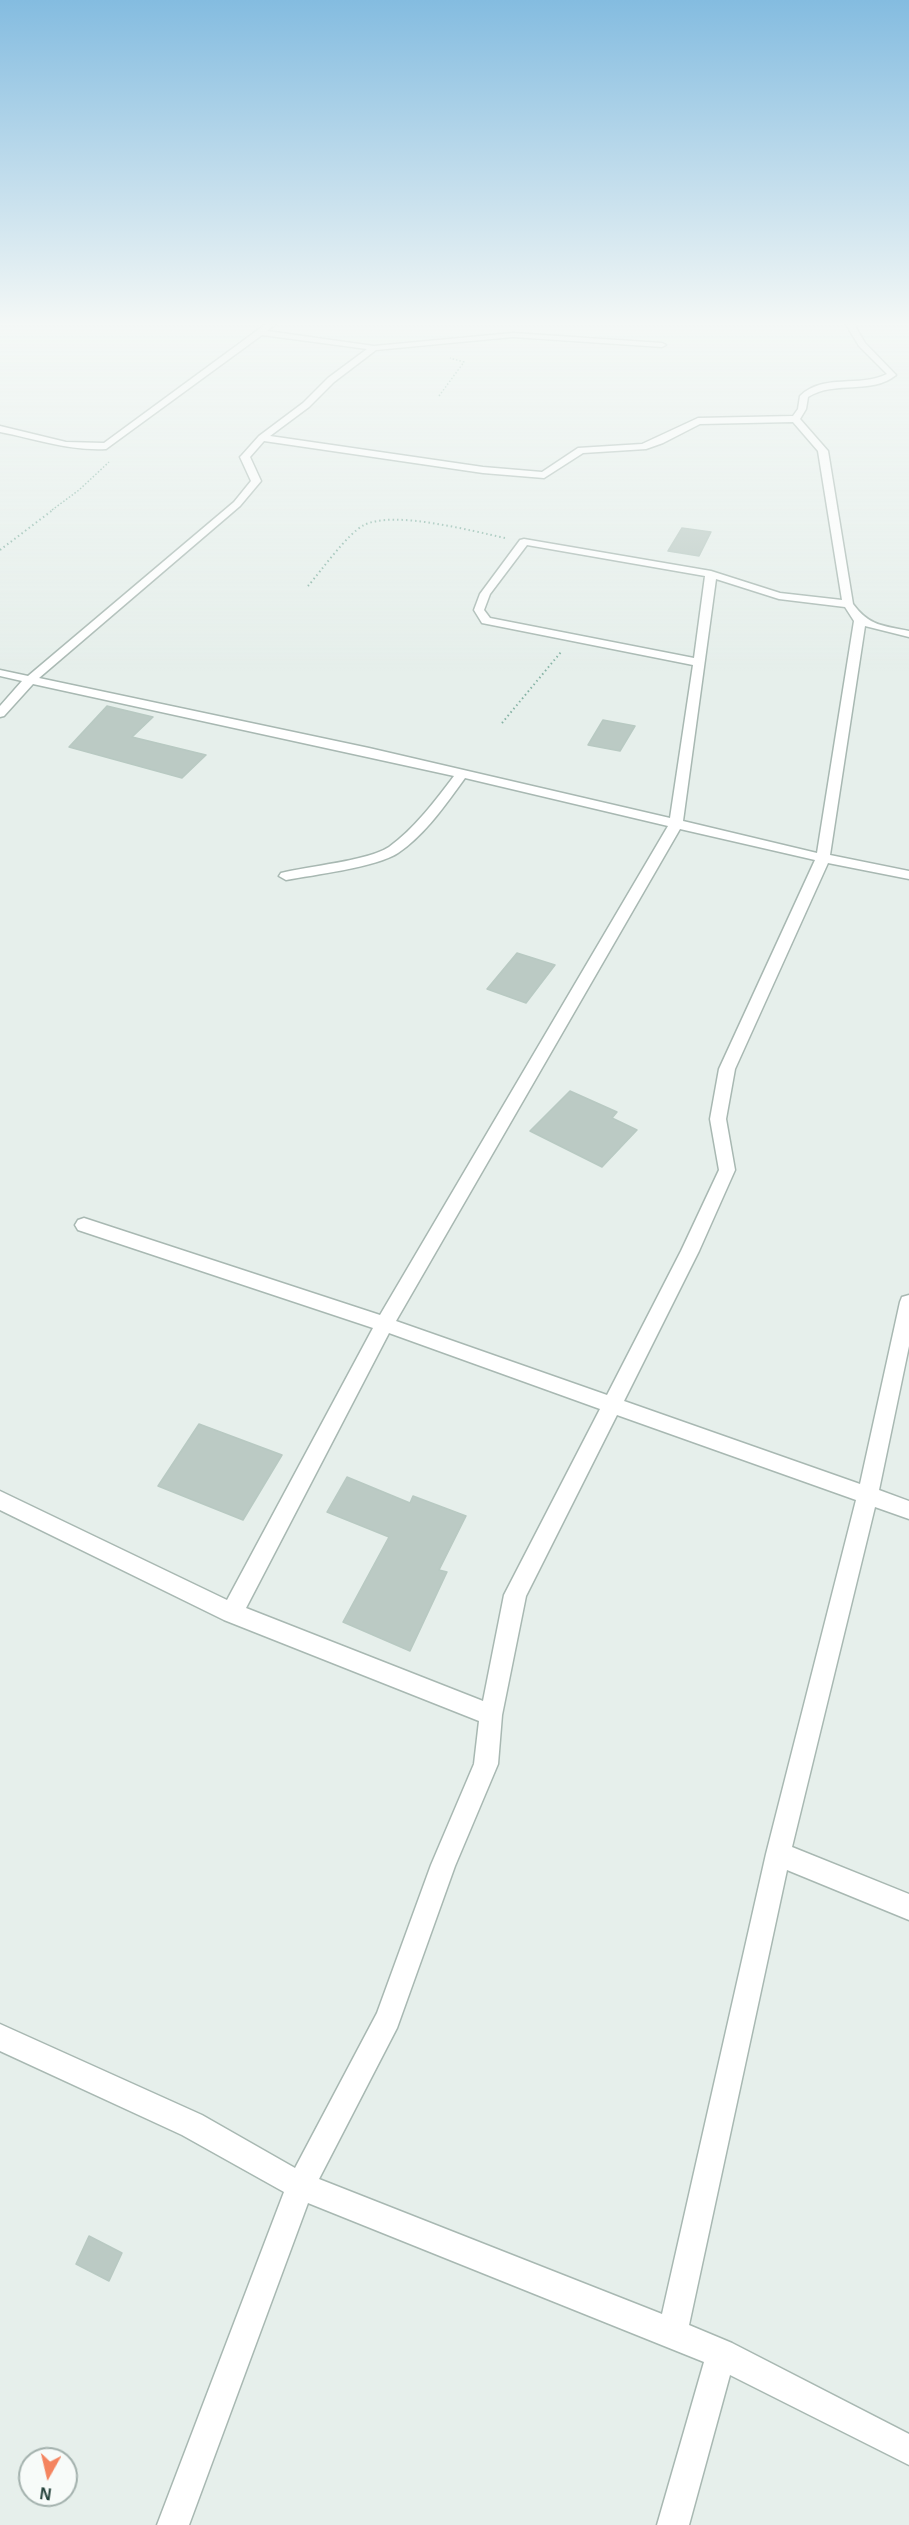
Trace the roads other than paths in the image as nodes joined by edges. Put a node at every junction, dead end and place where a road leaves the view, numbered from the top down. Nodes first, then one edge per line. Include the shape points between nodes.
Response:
1 (41, 439) edge
2 (116, 439) edge
3 (261, 439) edge
4 (268, 439) edge
5 (664, 439) edge
6 (812, 439) edge
7 (711, 574) junction
8 (848, 604) junction
9 (860, 621) junction
10 (909, 634) edge
11 (697, 662) junction
12 (0, 673) edge
13 (30, 680) junction
14 (0, 713) edge
15 (462, 774) junction
16 (676, 824) junction
17 (823, 858) junction
18 (909, 875) edge
19 (286, 876) dead end
20 (84, 1225) dead end
21 (909, 1302) edge
22 (384, 1324) junction
23 (611, 1405) junction
24 (867, 1497) junction
25 (0, 1500) edge
26 (909, 1510) edge
27 (232, 1613) junction
28 (491, 1715) junction
29 (778, 1854) junction
30 (909, 1907) edge
31 (0, 2037) edge
32 (300, 2186) junction
33 (673, 2333) junction
34 (721, 2354) junction
35 (909, 2450) edge
36 (173, 2525) edge
37 (673, 2525) edge

1 - 2 street via 96,447
3 - 13 street via 245,457 256,481 237,504
4 - 5 street via 544,476 581,450 643,447
6 - 8 street via 823,451
7 - 8 street via 779,596
7 - 11 street
7 - 11 street via 524,542 485,594 479,610 486,621
8 - 9 street
9 - 10 street
9 - 17 street
11 - 16 street
12 - 13 street
13 - 14 street
13 - 15 street
15 - 16 street
15 - 19 street via 431,815 392,851
16 - 17 street
16 - 22 street
17 - 18 street
17 - 23 street via 727,1069 718,1119 727,1170
20 - 22 street
21 - 24 street
22 - 23 street
22 - 27 street
23 - 24 street
23 - 28 street via 515,1595
24 - 26 street
24 - 29 street
25 - 27 street
27 - 28 street
28 - 32 street via 486,1764 443,1865 388,2019
29 - 30 street
29 - 33 street
31 - 32 street via 192,2125
32 - 33 street
32 - 36 street
33 - 34 street
34 - 35 street
34 - 37 street

